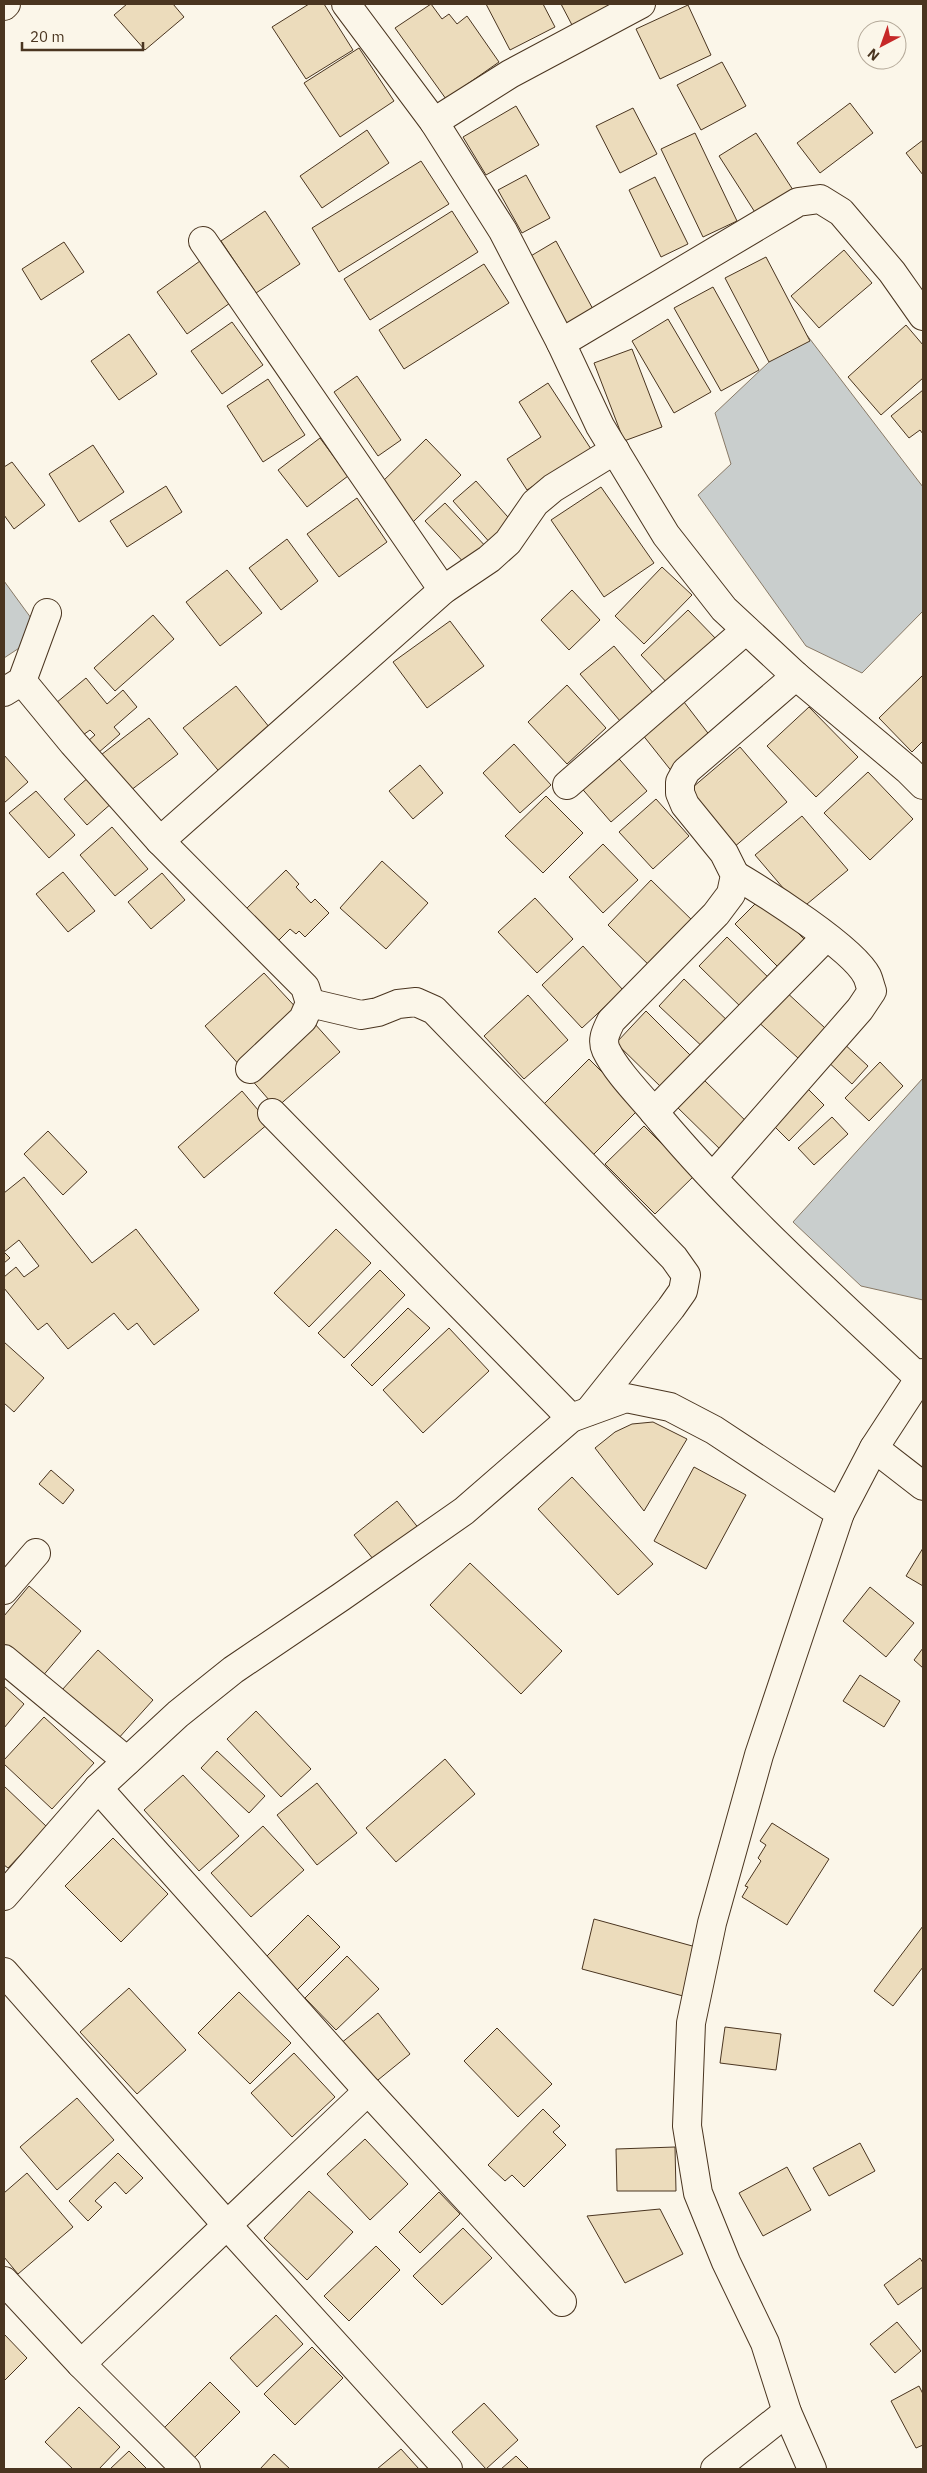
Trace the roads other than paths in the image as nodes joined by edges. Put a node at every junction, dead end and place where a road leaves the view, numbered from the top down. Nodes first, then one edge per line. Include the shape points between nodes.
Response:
1 (346, 4) edge
2 (641, 4) edge
3 (434, 122) junction
4 (203, 241) dead end
5 (923, 316) edge
6 (561, 343) junction
7 (615, 450) junction
8 (444, 590) junction
9 (47, 613) dead end
10 (746, 630) junction
11 (796, 676) junction
12 (13, 686) edge
13 (918, 770) edge
14 (567, 785) dead end
15 (160, 841) junction
16 (735, 875) junction
17 (826, 937) junction
18 (310, 1003) junction
19 (250, 1069) dead end
20 (654, 1112) junction
21 (272, 1113) dead end
22 (713, 1177) junction
23 (921, 1375) edge
24 (579, 1415) junction
25 (874, 1448) junction
26 (923, 1486) edge
27 (840, 1513) junction
28 (36, 1553) dead end
29 (4, 1590) edge
30 (4, 1659) edge
31 (127, 1761) junction
32 (98, 1788) junction
33 (4, 1896) edge
34 (4, 1972) edge
35 (368, 2091) junction
36 (226, 2224) junction
37 (4, 2280) edge
38 (562, 2302) dead end
39 (81, 2364) junction
40 (787, 2412) junction
41 (186, 2469) edge
42 (448, 2469) edge
43 (715, 2469) edge
44 (812, 2469) edge

1 - 3 street
2 - 3 street via 510,74
3 - 6 street via 503,230
4 - 8 street
5 - 6 street via 892,272 841,212 820,199 798,202
6 - 7 street via 600,426
7 - 8 street via 547,493 535,503 508,542
7 - 10 street via 666,535 724,609
8 - 15 street
9 - 12 street
10 - 11 street
10 - 14 street
11 - 13 street
11 - 16 street via 686,771 680,782 680,793 686,805 724,853
12 - 15 street via 73,743
15 - 18 street via 288,968 305,987
16 - 17 street
16 - 20 street via 731,894 716,914 611,1021 604,1035 605,1048 615,1064
17 - 20 street
17 - 22 street via 867,975 872,991 860,1009
18 - 19 street via 303,1019
18 - 24 street via 361,1015 416,1002 434,1010 674,1258 686,1275 683,1290 671,1308
20 - 22 street
21 - 24 street
22 - 23 street via 807,1271
23 - 25 street
24 - 27 street via 626,1398 670,1407 714,1430
24 - 31 street via 464,1511 233,1670
25 - 26 street
25 - 27 street
27 - 40 street via 756,1764 712,1923 691,2023 687,2126 698,2193 764,2343
28 - 29 street
30 - 31 street
31 - 32 street
32 - 33 street
32 - 35 street
34 - 36 street
35 - 36 street
35 - 38 street
36 - 39 street
36 - 42 street
37 - 39 street
39 - 41 street
40 - 43 street
40 - 44 street

